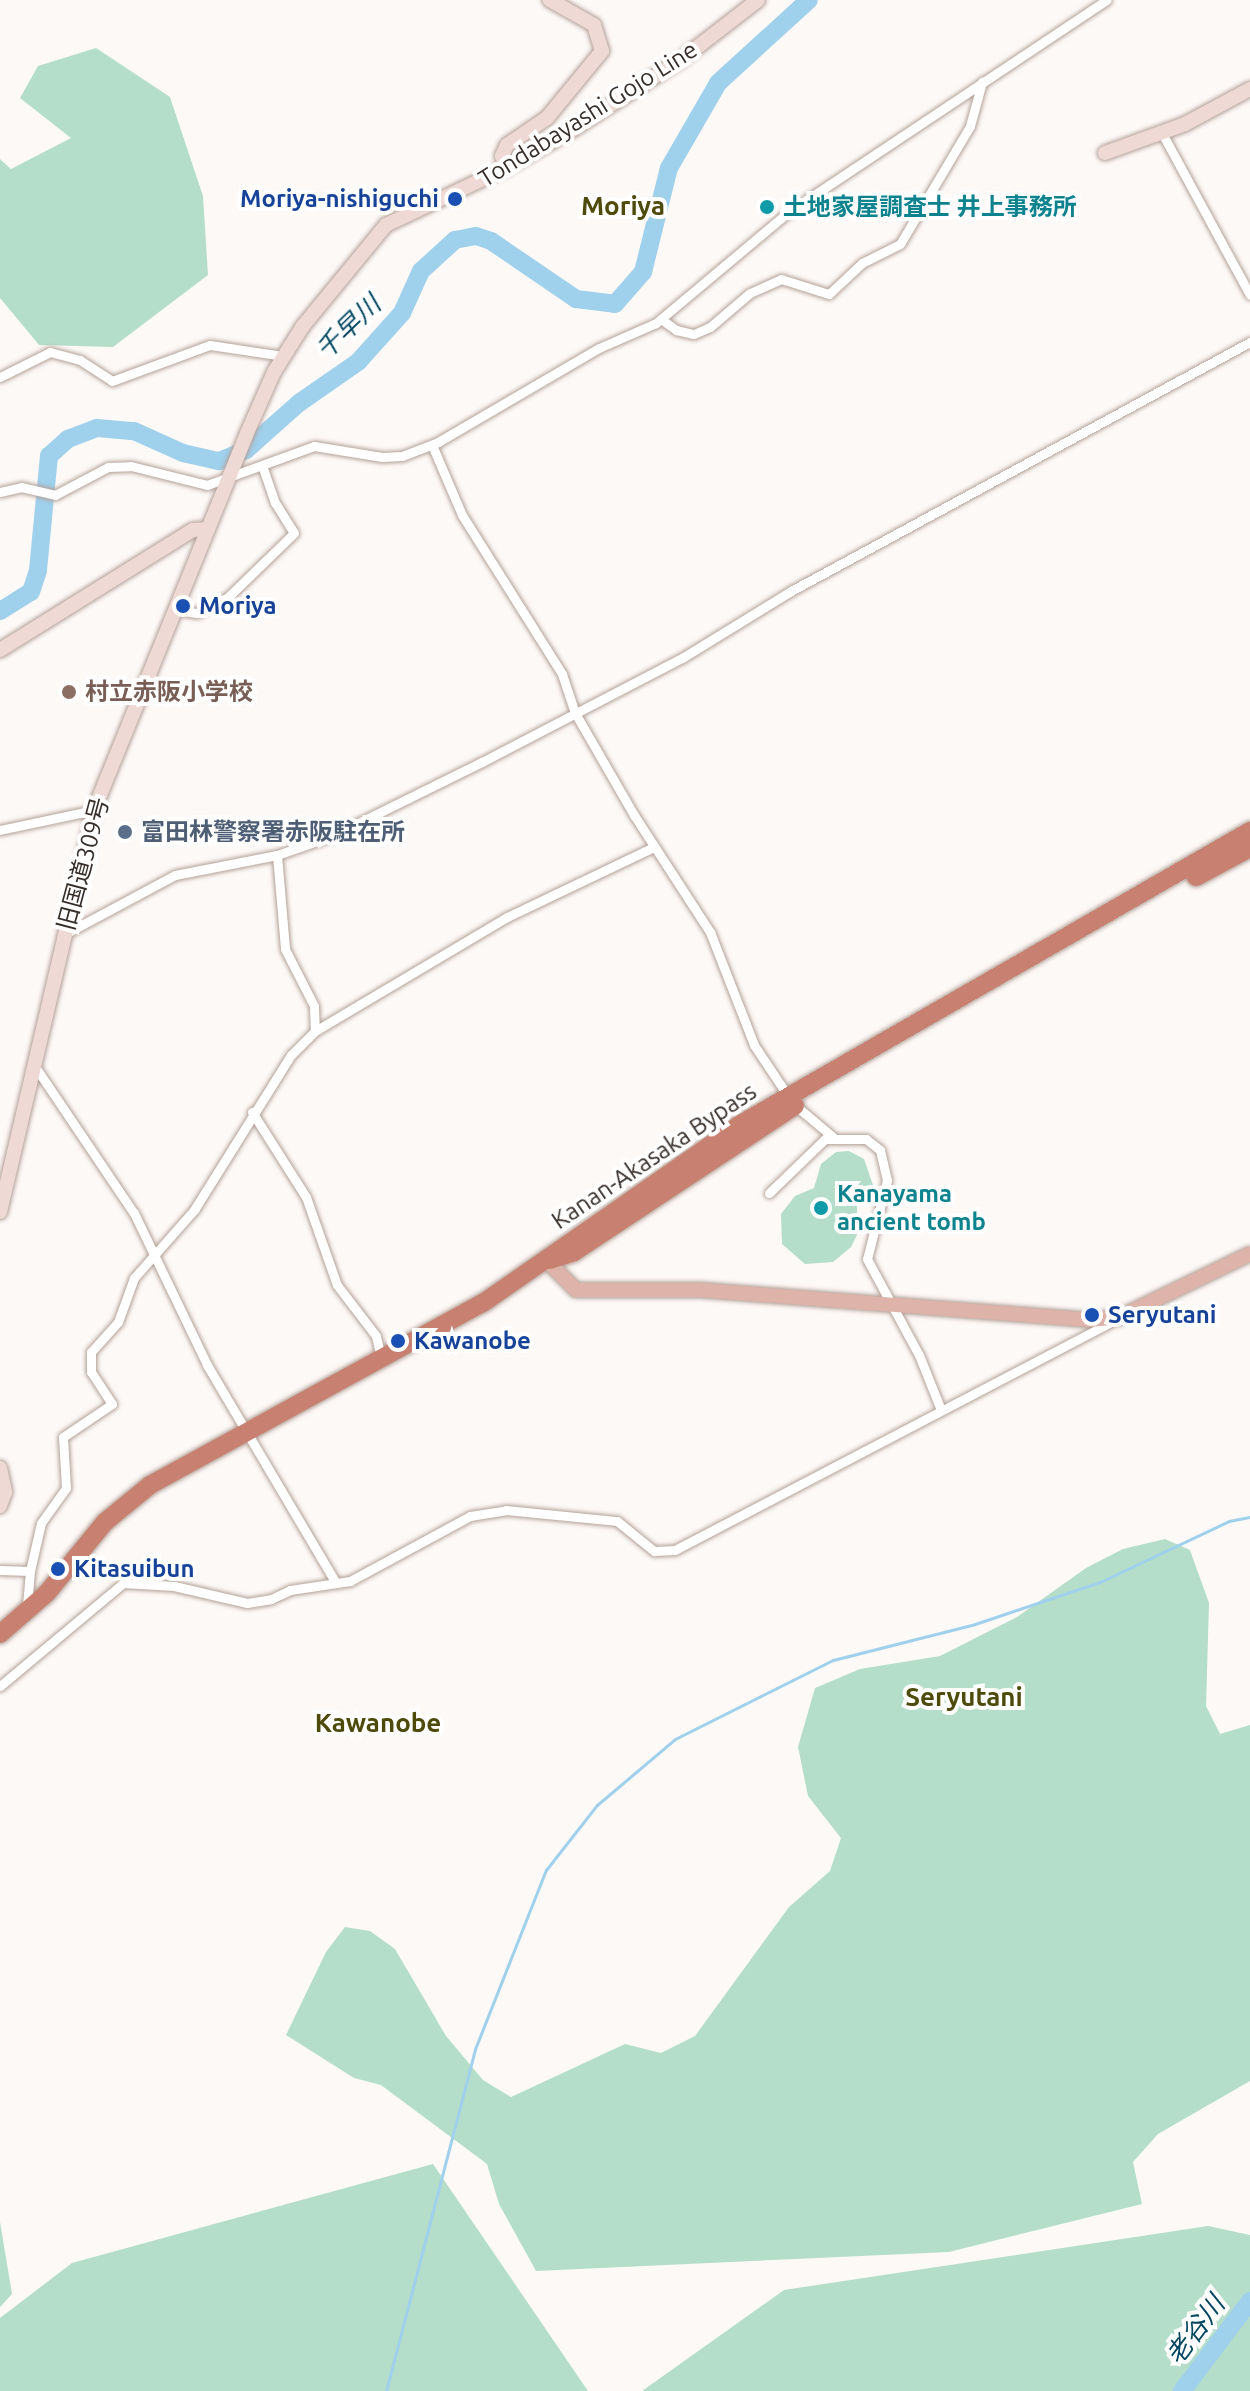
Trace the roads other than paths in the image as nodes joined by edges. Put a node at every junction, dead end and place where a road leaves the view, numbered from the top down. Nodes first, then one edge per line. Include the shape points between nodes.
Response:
1 (550, 0) edge
2 (758, 0) edge
3 (1106, 0) edge
4 (982, 82) junction
5 (1250, 89) edge
6 (1162, 133) junction
7 (1105, 153) dead end
8 (506, 168) junction
9 (1250, 295) edge
10 (661, 319) junction
11 (1250, 342) edge
12 (284, 356) junction
13 (0, 377) edge
14 (432, 445) junction
15 (262, 466) junction
16 (230, 474) junction
17 (0, 492) edge
18 (208, 529) junction
19 (177, 610) junction
20 (0, 650) edge
21 (575, 713) junction
22 (94, 810) junction
23 (0, 830) edge
24 (1250, 831) edge
25 (654, 847) junction
26 (1250, 848) edge
27 (277, 855) junction
28 (63, 935) junction
29 (315, 1031) junction
30 (34, 1065) junction
31 (792, 1101) junction
32 (252, 1112) junction
33 (833, 1137) junction
34 (769, 1193) dead end
35 (0, 1212) edge
36 (154, 1254) junction
37 (1250, 1254) edge
38 (547, 1261) junction
39 (895, 1306) junction
40 (1120, 1317) junction
41 (381, 1357) junction
42 (941, 1410) junction
43 (247, 1431) junction
44 (0, 1468) edge
45 (0, 1506) edge
46 (0, 1570) edge
47 (30, 1571) junction
48 (336, 1583) junction
49 (26, 1615) junction
50 (0, 1634) edge
51 (0, 1686) edge

1 - 8 main road via 594,25 602,51 547,118 507,145 502,156
2 - 8 main road, Tondabayashi Gojo Line via 682,59
3 - 4 street
4 - 10 street via 761,232
4 - 10 street via 970,126 900,244 862,263 829,294 781,279 750,293 694,334
5 - 6 main road
6 - 7 main road
6 - 9 street
8 - 12 main road, Tondabayashi Gojo Line via 386,225 353,260
10 - 14 street via 599,348
11 - 21 street
12 - 13 street via 194,347 112,381 80,360 50,352
12 - 16 main road, Tondabayashi Gojo Line
14 - 15 street via 382,457 314,446
14 - 21 street via 462,515 562,674
15 - 16 street
15 - 19 street via 275,503 294,533 227,598 197,613
16 - 17 street via 207,485 120,466 55,495 25,488
16 - 18 main road, Tondabayashi Gojo Line
18 - 19 main road, 旧国道309号
18 - 20 main road via 193,530
19 - 22 main road, 旧国道309号
21 - 25 street
21 - 27 street via 334,835
22 - 23 street
22 - 28 main road, 旧国道309号
24 - 31 highway, Kanan-Akasaka Bypass
25 - 29 street via 507,917
25 - 31 street via 710,932 754,1045
26 - 31 highway, Kanan-Akasaka Bypass
27 - 28 street via 175,875
27 - 29 street via 285,949 314,1006
28 - 30 main road, 旧国道309号
29 - 32 street
30 - 35 main road, 旧国道309号
30 - 36 street via 104,1164
31 - 33 street
31 - 38 highway, Kanan-Akasaka Bypass via 574,1252
32 - 36 street via 194,1210 170,1243
32 - 41 street via 306,1197 337,1285 376,1336
33 - 34 street
33 - 39 street via 866,1139 883,1156 887,1180 867,1257
36 - 43 street via 207,1365
36 - 47 street via 134,1278 118,1322 91,1352 91,1372 112,1404 63,1437 66,1488 41,1523
37 - 40 main road
38 - 39 main road via 576,1290 700,1290
38 - 41 highway, Kanan-Akasaka Bypass via 483,1303
39 - 40 main road via 1088,1320
39 - 42 street
40 - 42 street
41 - 43 highway, Kanan-Akasaka Bypass
42 - 48 street via 675,1550 654,1551 617,1521 506,1510 470,1516 350,1581
43 - 48 street
43 - 49 highway, Kanan-Akasaka Bypass via 126,1502
44 - 45 main road via 5,1492
46 - 47 street
47 - 49 street
48 - 51 street via 247,1603 174,1586 123,1583
49 - 50 highway, Kanan-Akasaka Bypass

